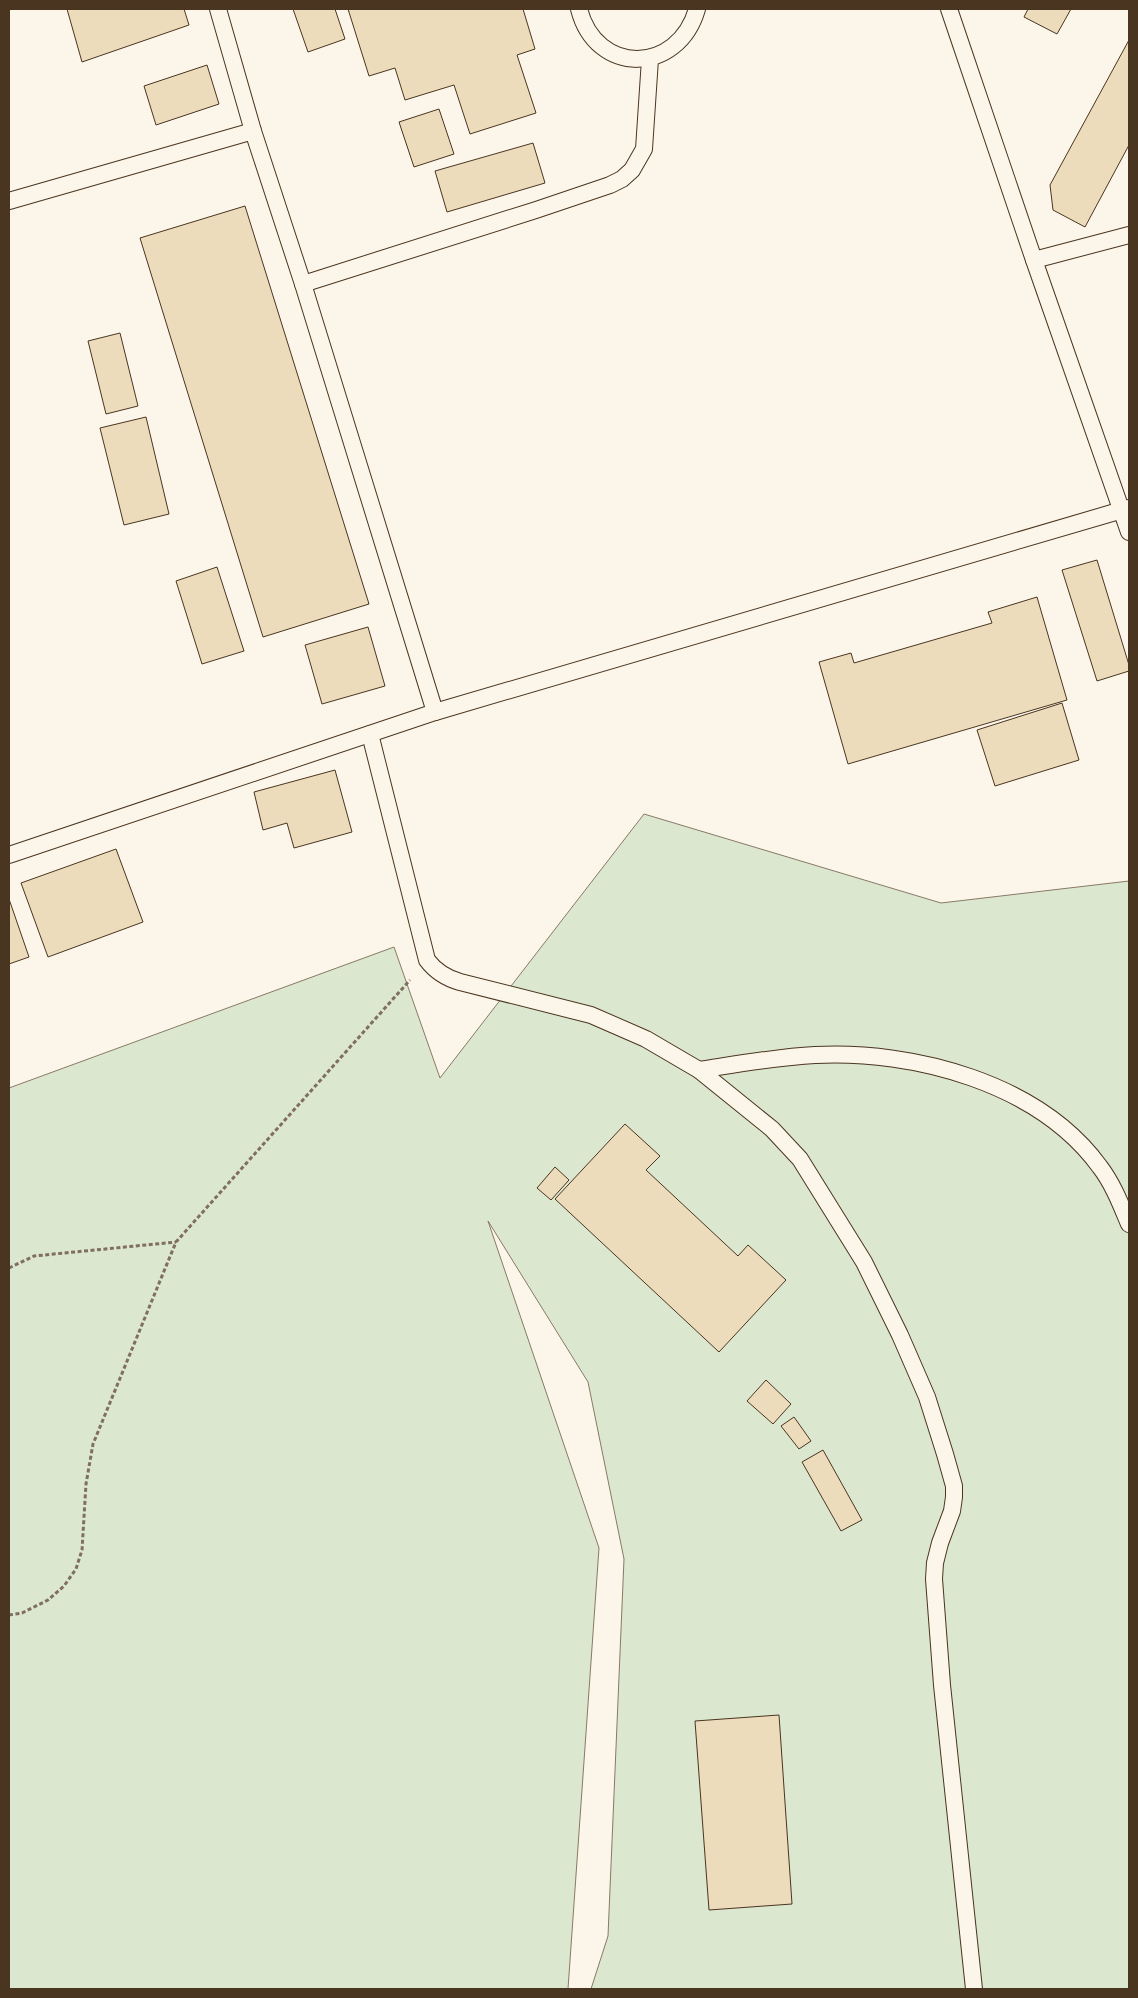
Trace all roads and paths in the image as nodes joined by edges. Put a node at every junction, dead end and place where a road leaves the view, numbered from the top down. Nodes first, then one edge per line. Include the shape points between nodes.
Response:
1 (218, 9) edge
2 (579, 9) edge
3 (696, 9) edge
4 (949, 9) edge
5 (650, 59) junction
6 (253, 131) junction
7 (9, 201) edge
8 (1129, 235) edge
9 (1034, 260) junction
10 (303, 284) junction
11 (1126, 509) edge
12 (1129, 532) edge
13 (435, 712) junction
14 (370, 734) junction
15 (9, 855) edge
16 (427, 960) junction
17 (699, 1070) junction
18 (1110, 1185) junction
19 (1129, 1200) edge
20 (1129, 1224) edge
21 (176, 1242) junction
22 (9, 1268) edge
23 (9, 1615) edge
24 (974, 1989) edge

1 - 6 lane
2 - 5 lane via 590,36 602,48 634,60
3 - 5 lane via 690,28 680,41
4 - 9 lane
5 - 10 lane via 644,149 632,170 622,179 536,210
6 - 7 lane
6 - 10 lane
8 - 9 lane
9 - 11 lane
10 - 13 lane
11 - 12 lane
11 - 13 lane
13 - 14 lane
14 - 15 lane
14 - 16 lane
16 - 17 lane via 449,979 576,1011 617,1026
16 - 21 path
17 - 18 lane via 817,1054 890,1058 950,1070 1003,1090 1041,1111 1081,1146 1100,1167
17 - 24 lane via 772,1129 812,1177 864,1262 900,1335 927,1397 946,1454 954,1497 935,1562 934,1579
18 - 19 lane
18 - 20 lane
21 - 22 path via 34,1256
21 - 23 path via 93,1444 86,1484 82,1550 76,1569 48,1600 22,1613

